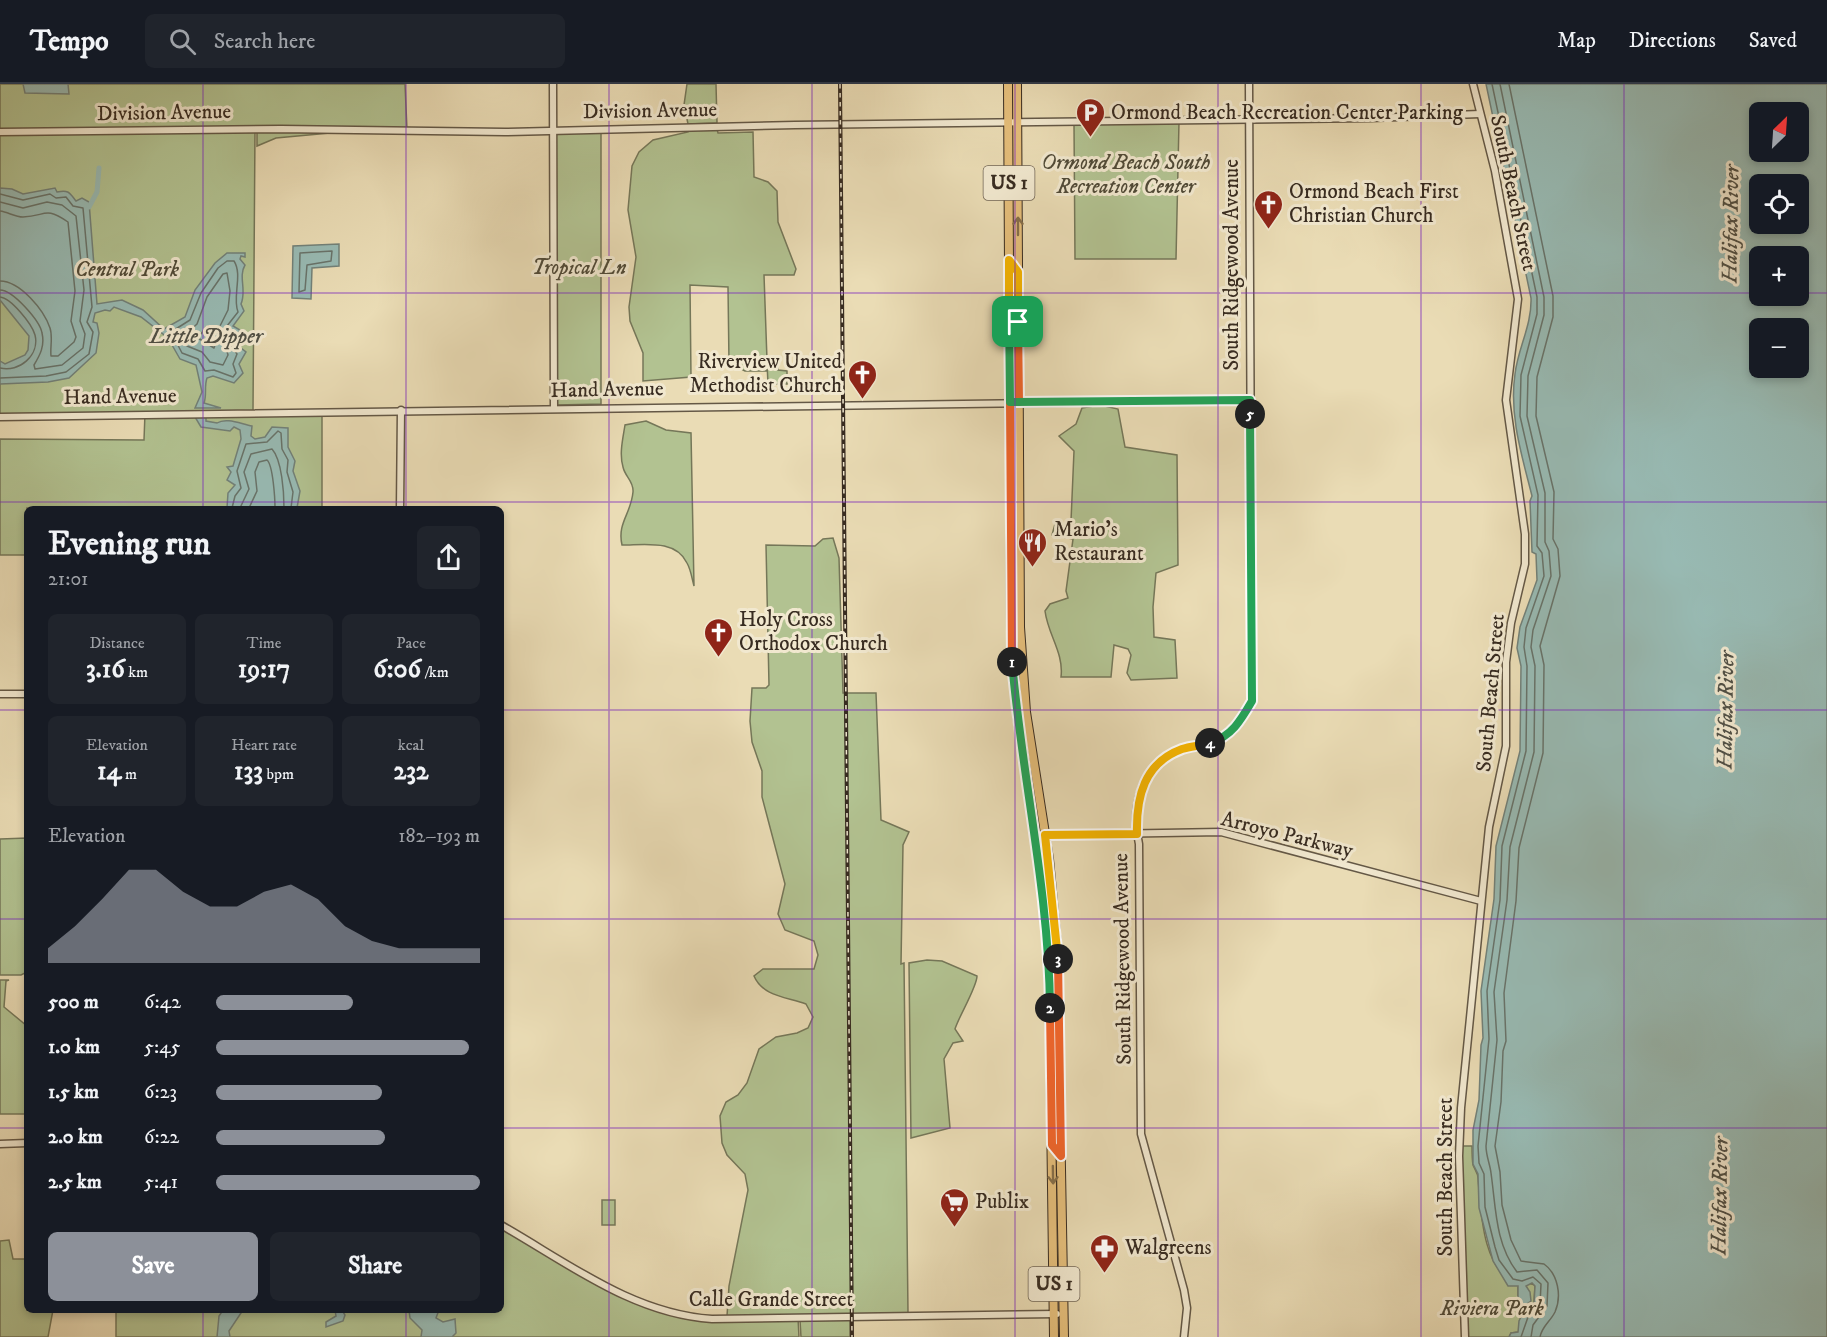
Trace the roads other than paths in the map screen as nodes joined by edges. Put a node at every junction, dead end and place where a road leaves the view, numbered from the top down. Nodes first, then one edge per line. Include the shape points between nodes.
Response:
1 (553, 84) edge
2 (1008, 84) edge
3 (1017, 84) edge
4 (1249, 84) edge
5 (1473, 84) edge
6 (1480, 114) junction
7 (1248, 119) junction
8 (1013, 123) junction
9 (553, 129) junction
10 (0, 132) edge
11 (1009, 260) junction
12 (1018, 272) junction
13 (1250, 400) junction
14 (1010, 402) junction
15 (1019, 402) junction
16 (554, 408) junction
17 (401, 410) junction
18 (0, 417) edge
19 (400, 506) edge
20 (1010, 510) junction
21 (1019, 545) junction
22 (0, 694) edge
23 (24, 694) edge
24 (1034, 822) junction
25 (1036, 834) junction
26 (1137, 834) junction
27 (1045, 835) junction
28 (1047, 848) junction
29 (1481, 901) junction
30 (24, 1143) edge
31 (0, 1144) edge
32 (1052, 1145) junction
33 (1061, 1156) junction
34 (504, 1227) edge
35 (1054, 1314) junction
36 (1063, 1314) junction
37 (1054, 1337) edge
38 (1064, 1337) edge
39 (1184, 1337) edge
40 (1465, 1337) edge

1 - 9 street
2 - 8 main road, US 1
3 - 8 main road, US 1
4 - 7 street, South Ridgewood Avenue
5 - 6 street, South Beach Street
6 - 7 street, Division Avenue
6 - 29 street, South Beach Street via 1495,171 1518,299 1506,400 1526,534 1525,564 1506,662 1505,757 1489,827
7 - 8 street, Division Avenue
7 - 13 street, South Ridgewood Avenue
8 - 9 street, Division Avenue
8 - 11 main road, US 1
12 -> 8 main road, US 1
9 - 10 street, Division Avenue
9 - 16 street
11 - 12 main road
11 - 14 main road, US 1
12 - 15 main road, US 1
13 - 15 street, Hand Avenue
13 - 26 street, South Ridgewood Avenue via 1252,701 1230,734 1171,753 1152,770 1137,801
14 - 15 street, Hand Avenue
14 - 16 street, Hand Avenue
14 - 20 main road, US 1
15 - 21 main road, US 1
16 - 17 street, Hand Avenue
17 - 18 street, Hand Avenue
17 - 19 street
20 - 21 main road via 1014,541
20 - 24 main road, US 1 via 1013,667
21 - 27 main road, US 1 via 1023,684
22 - 23 street
24 - 25 main road, US 1
24 - 27 main road
25 - 28 main road
25 - 32 main road, US 1 via 1049,959
26 - 27 street, Arroyo Parkway
26 - 29 street, Arroyo Parkway via 1221,832
26 - 39 street, South Ridgewood Avenue via 1141,1134 1187,1308
27 - 28 main road, US 1
28 - 33 main road, US 1 via 1059,973
29 - 40 street, South Beach Street via 1461,1116
30 - 31 street
32 - 33 main road
32 -> 35 main road, US 1
33 - 36 main road, US 1
34 - 35 street, Calle Grande Street via 630,1299 682,1317
35 - 36 street, Calle Grande Street
35 - 37 main road, US 1
36 - 38 main road, US 1

